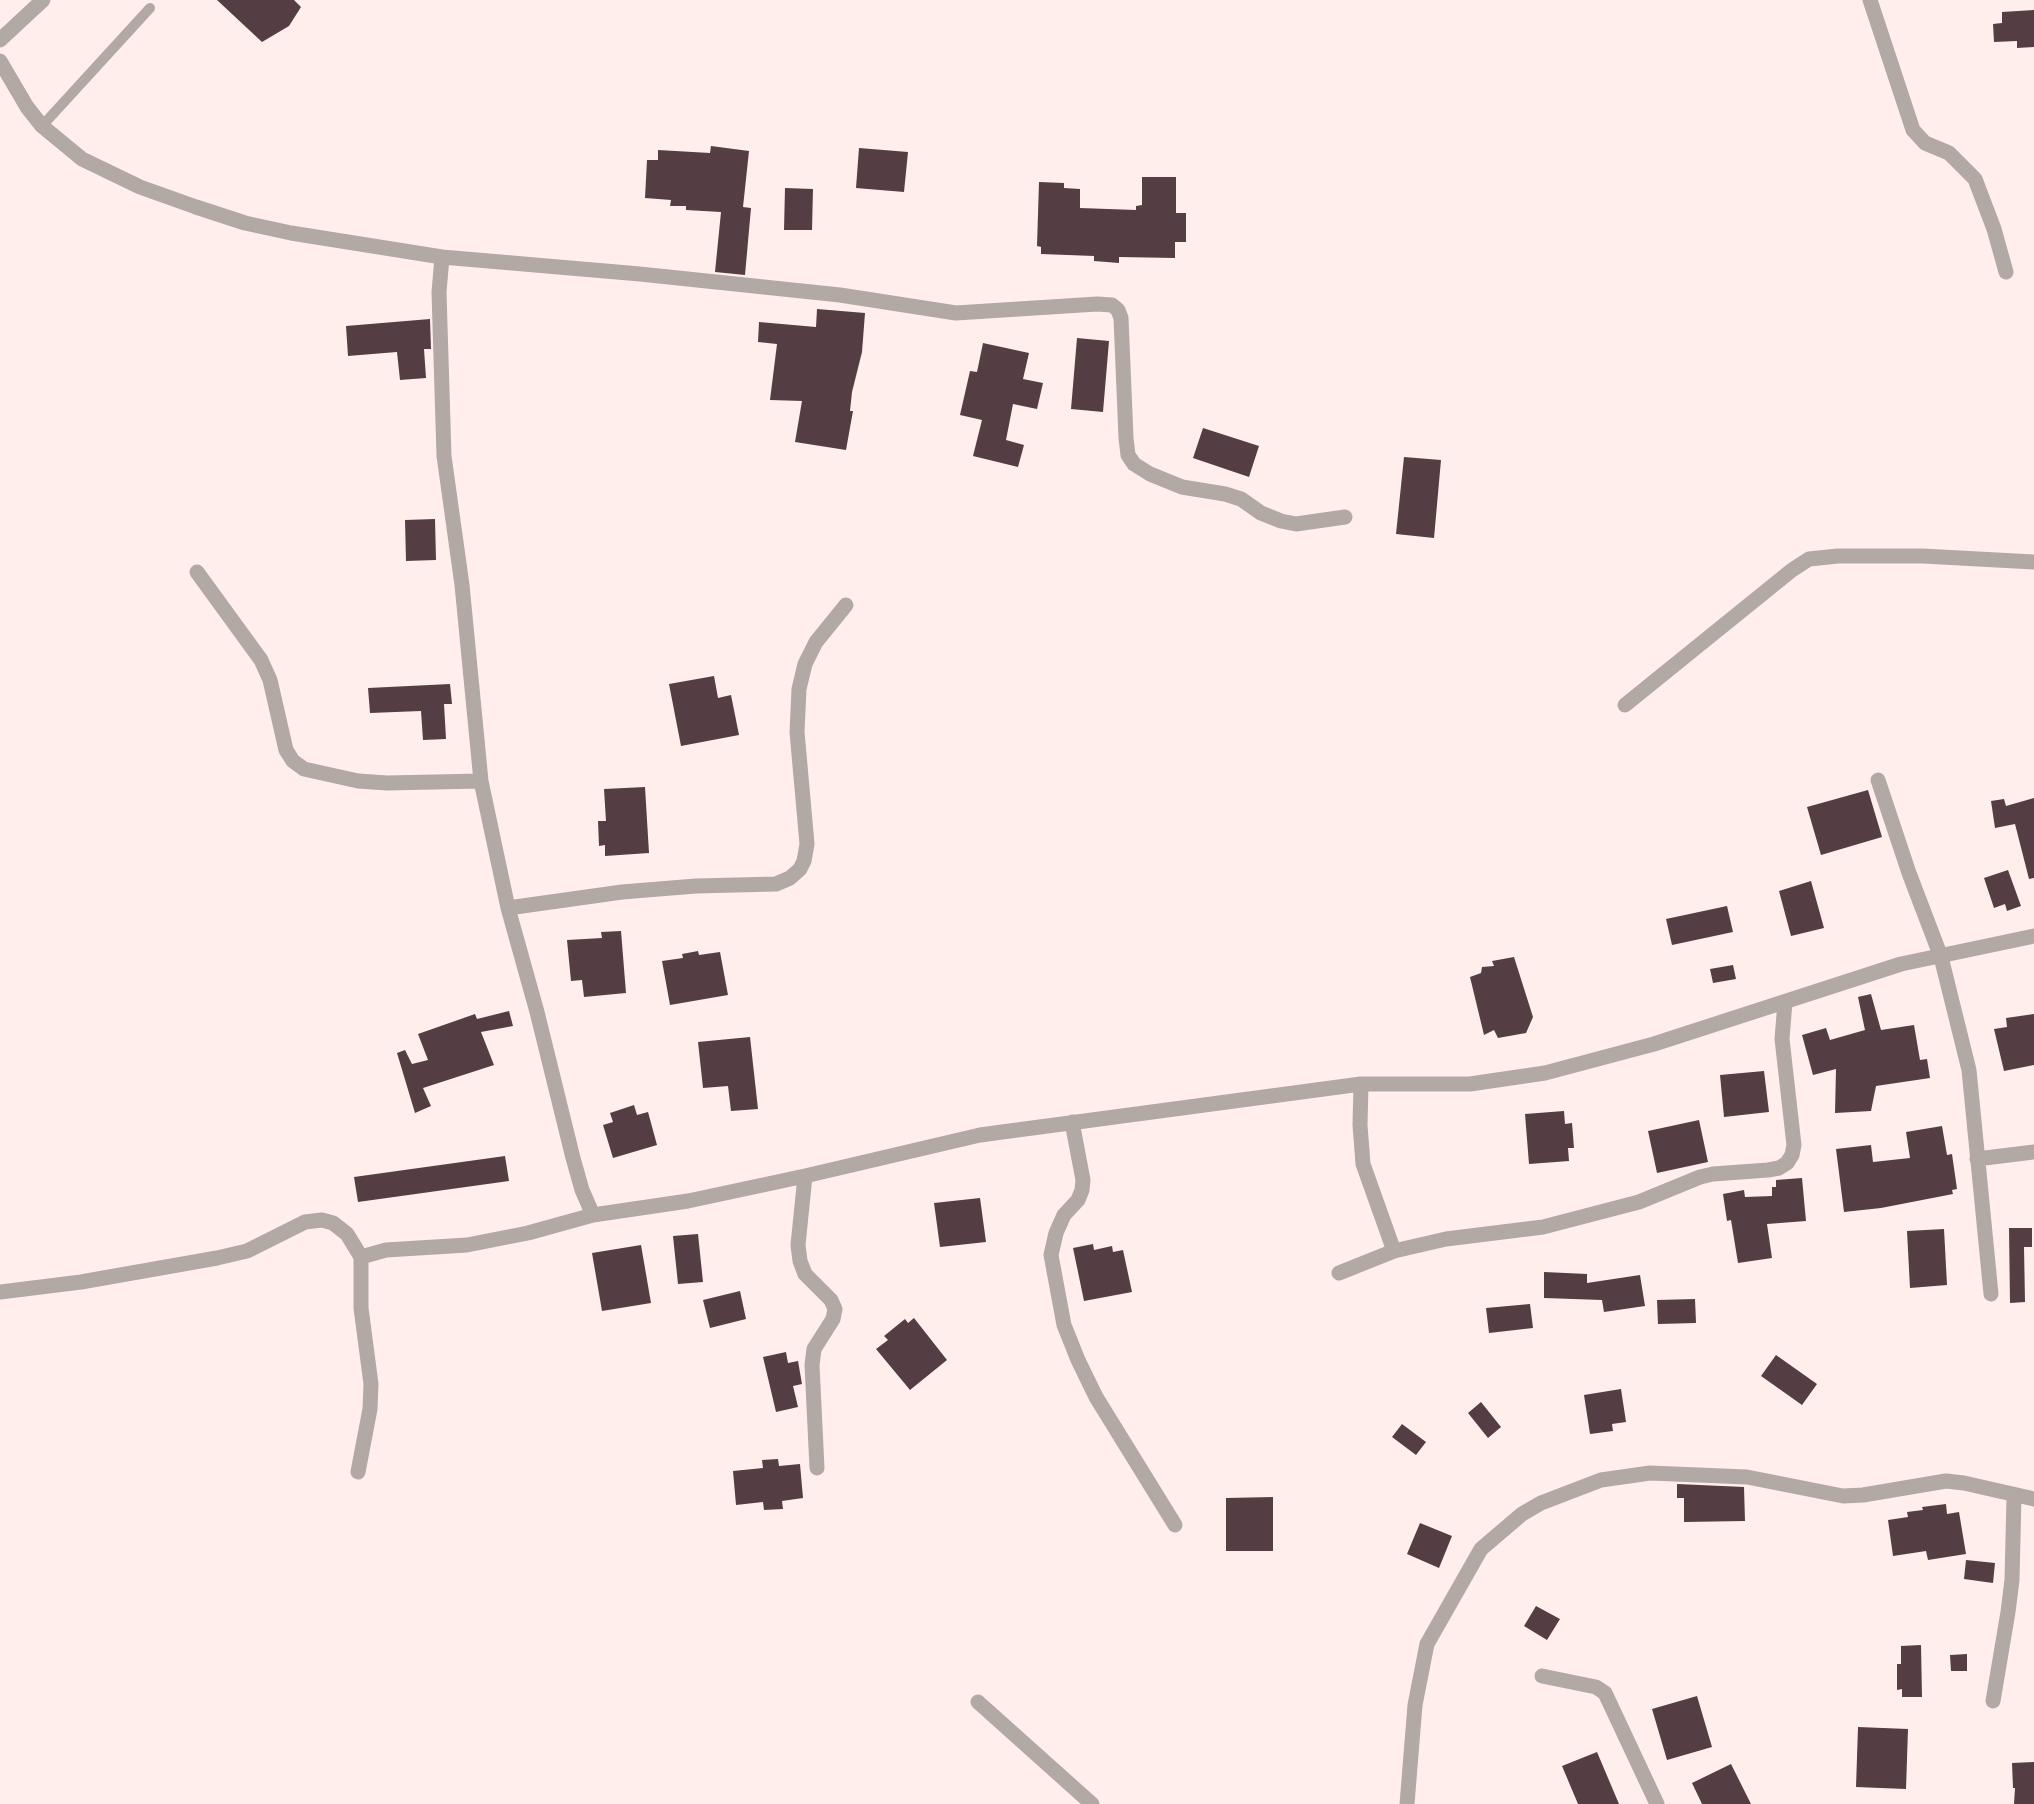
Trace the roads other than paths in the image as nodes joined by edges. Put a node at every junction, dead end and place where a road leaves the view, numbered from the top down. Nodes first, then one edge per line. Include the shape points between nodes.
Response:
1 (43, 0) edge
2 (1870, 0) edge
3 (150, 8) dead end
4 (0, 40) edge
5 (0, 61) edge
6 (42, 126) junction
7 (442, 257) junction
8 (2006, 272) dead end
9 (1345, 517) dead end
10 (2034, 562) edge
11 (197, 572) dead end
12 (846, 605) dead end
13 (1625, 705) dead end
14 (1878, 780) dead end
15 (481, 781) junction
16 (507, 908) junction
17 (2034, 936) edge
18 (1941, 957) junction
19 (1785, 1002) junction
20 (1361, 1084) junction
21 (1072, 1122) junction
22 (2034, 1152) edge
23 (1977, 1159) junction
24 (806, 1176) junction
25 (593, 1215) junction
26 (1394, 1251) junction
27 (361, 1257) junction
28 (1339, 1273) dead end
29 (0, 1292) edge
30 (1991, 1294) dead end
31 (817, 1468) dead end
32 (357, 1472) dead end
33 (2014, 1496) junction
34 (2034, 1499) edge
35 (1175, 1525) dead end
36 (1542, 1676) dead end
37 (1993, 1701) dead end
38 (978, 1702) dead end
39 (1092, 1804) edge
40 (1407, 1804) edge
41 (1658, 1804) edge

1 - 4 street
2 - 8 street via 1913,130 1925,143 1949,153 1975,179
3 - 6 lane
5 - 6 street
6 - 7 street via 82,159 140,187 196,207 291,233
7 - 9 street via 840,295 956,313 1112,305 1120,318 1126,438 1128,455 1134,464 1182,487 1240,499 1281,521 1296,524
7 - 15 street via 439,292 444,456 462,585
10 - 13 street via 1912,556 1809,560
11 - 15 street via 261,660 270,680 286,750 293,761 304,769 358,781
12 - 16 street via 816,642 799,688 797,732 807,844 800,869 790,878 776,884 622,892
14 - 18 street
15 - 16 street
16 - 25 street via 573,1158
17 - 18 street
18 - 19 street via 1901,964
18 - 23 street via 1969,1070
19 - 20 street via 1654,1044 1545,1073 1470,1083
19 - 26 street via 1782,1039 1794,1145 1787,1163 1768,1170 1713,1174 1639,1202 1543,1227 1446,1239
20 - 21 street
20 - 26 street via 1363,1164
21 - 24 street via 980,1135
21 - 35 street via 1082,1190 1064,1215 1051,1255 1064,1325 1096,1397
22 - 23 street
23 - 30 street
24 - 25 street via 688,1201
24 - 31 street via 798,1245 800,1261 805,1274 835,1309 814,1349 812,1365
25 - 27 street via 467,1245 386,1250
26 - 28 street
27 - 29 street via 347,1234 322,1220 305,1222 247,1251 217,1258
27 - 32 street via 361,1308 371,1384
33 - 34 street
33 - 37 street via 2012,1580
33 - 40 street via 1946,1481 1843,1496 1746,1477 1650,1473 1601,1480 1541,1503 1481,1549 1427,1644 1415,1705
36 - 41 street via 1596,1687 1605,1693
38 - 39 street

